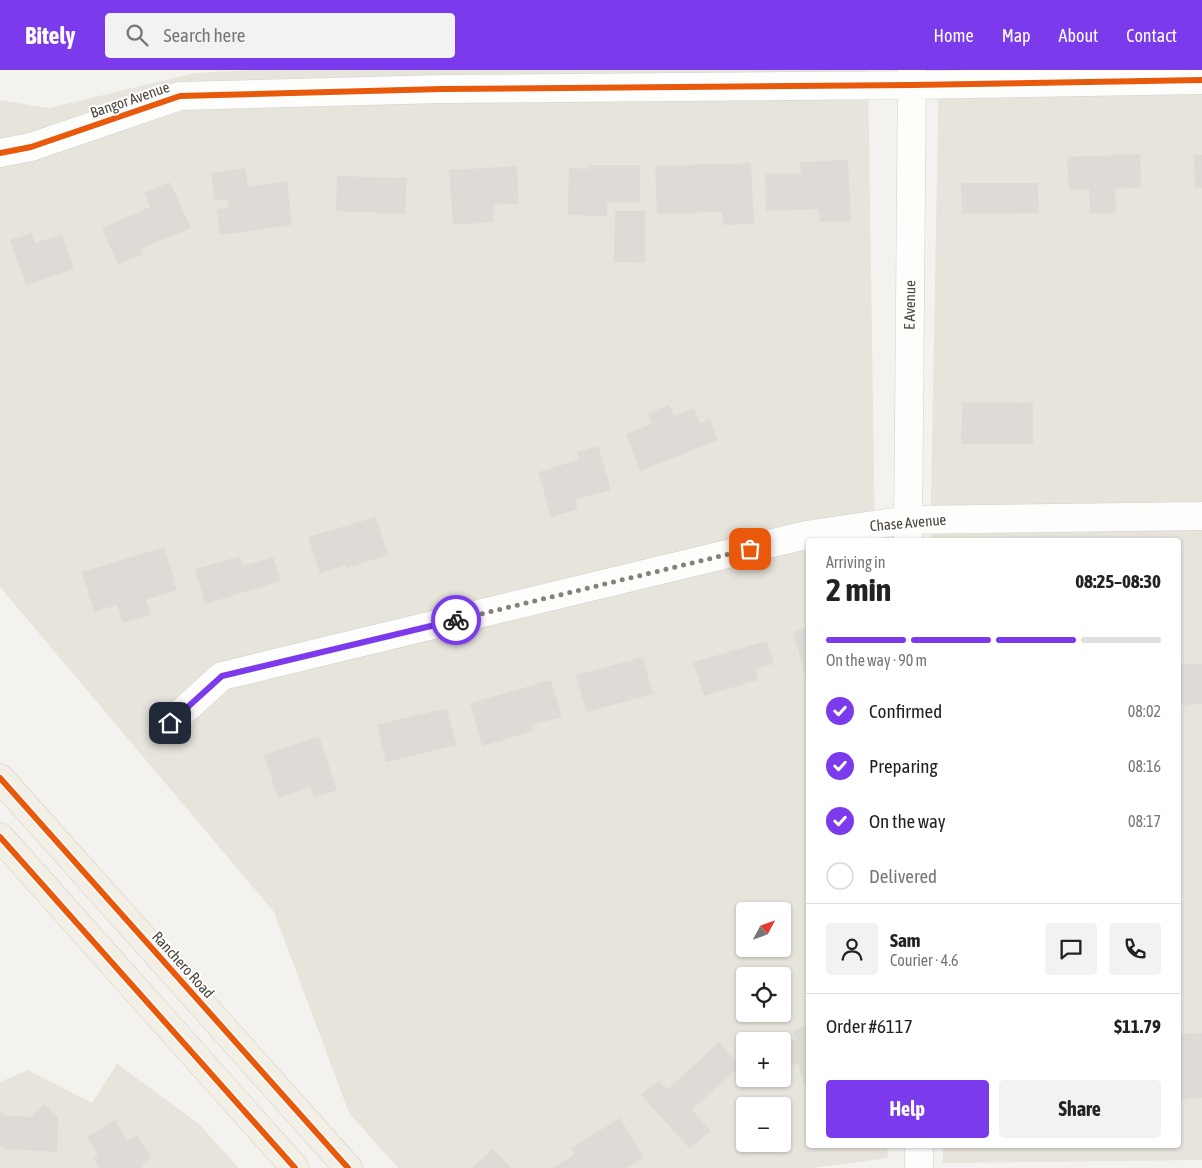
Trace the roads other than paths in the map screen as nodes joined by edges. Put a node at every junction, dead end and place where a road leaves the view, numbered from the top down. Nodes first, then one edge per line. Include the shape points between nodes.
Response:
1 (912, 78) edge
2 (1202, 80) edge
3 (0, 153) edge
4 (1202, 516) edge
5 (908, 530) edge
6 (170, 723) dead end
7 (0, 778) edge
8 (0, 837) edge
9 (918, 1148) edge
10 (295, 1168) edge
11 (348, 1168) edge
12 (919, 1168) edge

1 - 2 street, Bangor Avenue
1 - 3 street, Bangor Avenue via 180,96 31,147
1 - 5 street, E Avenue
4 - 5 street, Chase Avenue
5 - 6 street, Chase Avenue via 806,535 222,676
7 - 11 main road, Ranchero Road
8 - 10 main road
9 - 12 street

